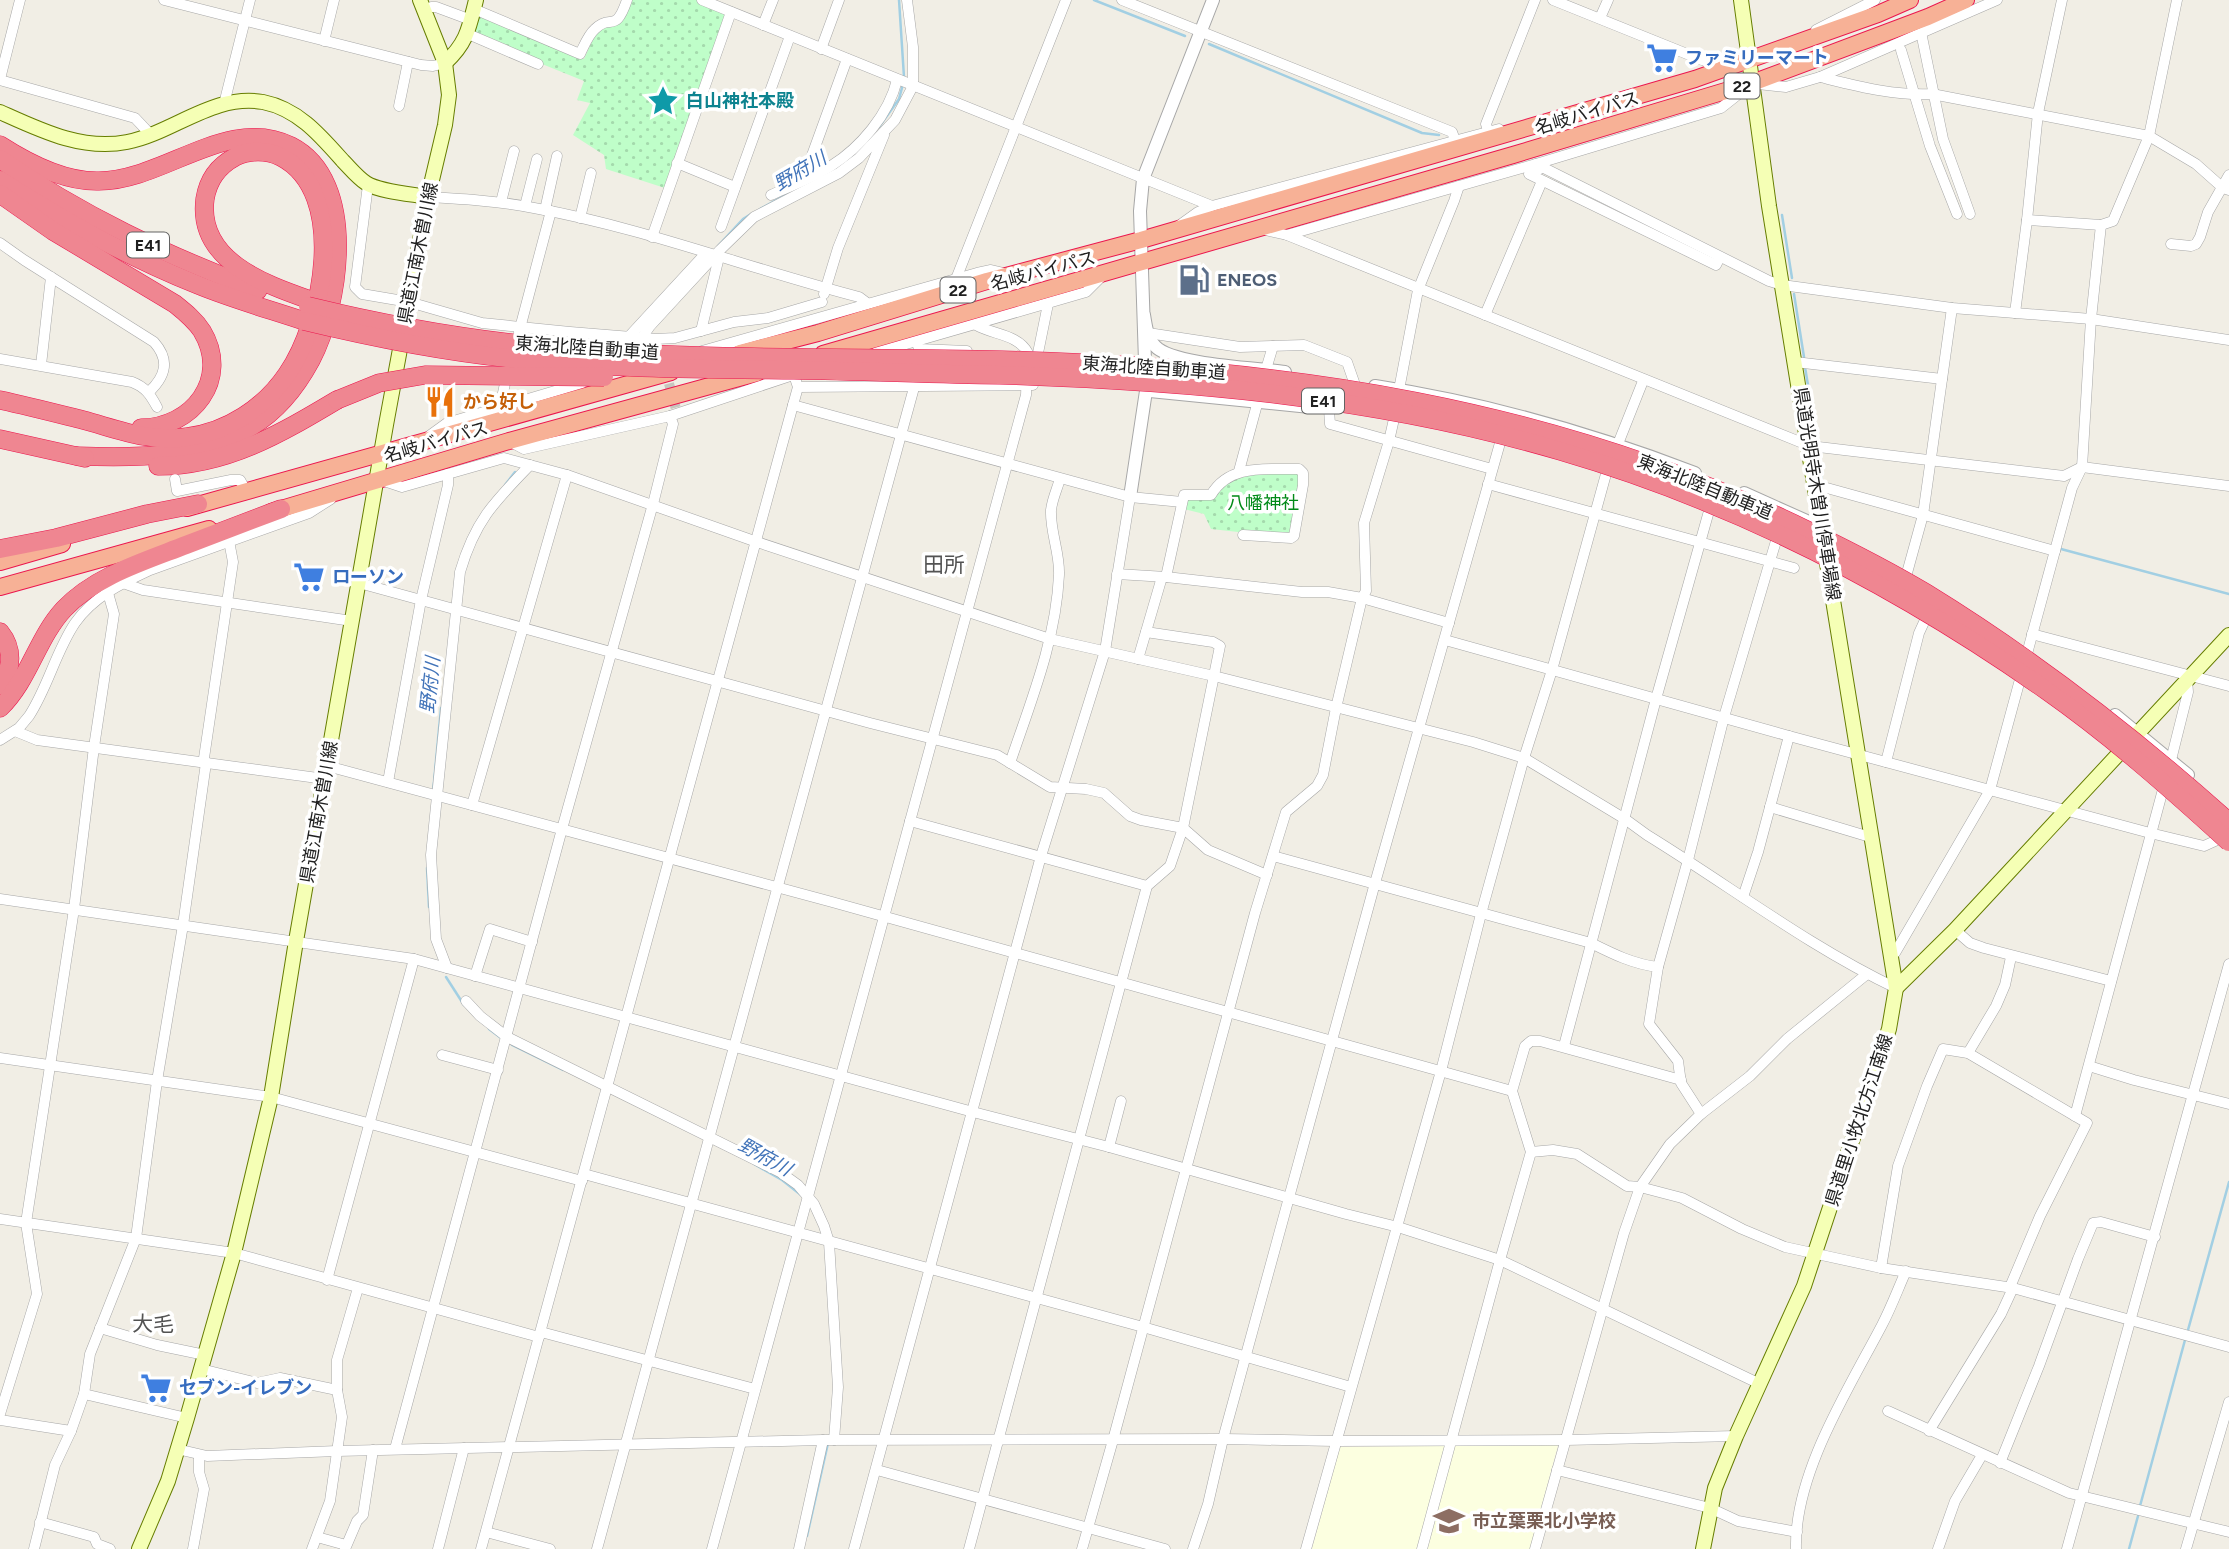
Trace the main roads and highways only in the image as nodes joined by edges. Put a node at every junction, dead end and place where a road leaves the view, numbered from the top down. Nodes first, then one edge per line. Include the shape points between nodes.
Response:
1 (1741, 0) edge
2 (1910, 0) edge
3 (1966, 0) edge
4 (422, 5) edge
5 (472, 16) edge
6 (1749, 60) junction
7 (445, 63) junction
8 (1752, 83) junction
9 (0, 112) edge
10 (1, 151) edge
11 (0, 180) edge
12 (0, 194) edge
13 (428, 197) junction
14 (307, 309) junction
15 (839, 371) junction
16 (0, 401) edge
17 (85, 421) junction
18 (4, 441) edge
19 (382, 452) junction
20 (77, 456) junction
21 (377, 479) junction
22 (198, 504) junction
23 (281, 509) junction
24 (0, 549) edge
25 (0, 562) edge
26 (0, 587) edge
27 (0, 632) edge
28 (2229, 635) edge
29 (0, 685) edge
30 (0, 708) edge
31 (2229, 822) edge
32 (2222, 841) edge
33 (1896, 988) junction
34 (139, 1549) edge
35 (1703, 1549) edge

1 - 6 main road, 県道光明寺木曽川停車場線
2 - 6 highway, 名岐バイパス / 22
3 - 8 highway, 名岐バイパス / 22
4 - 7 main road, 県道江南木曽川線
5 - 7 main road via 458,51
6 - 8 main road, 県道光明寺木曽川停車場線
6 - 19 highway, 名岐バイパス / 22 via 1171,232
7 - 13 main road, 県道江南木曽川線 via 449,95
8 - 21 highway, 名岐バイパス / 22 via 1103,275
8 - 33 main road, 県道光明寺木曽川停車場線
9 - 13 main road via 56,136 83,142 125,142 224,104 262,102 288,110 309,125 368,185
10 - 14 highway, 東海北陸自動車道 / E41 via 42,188 150,246
10 - 20 highway via 53,172 95,181 129,178 233,139 265,138 304,154 325,183 331,201 337,246 328,316 312,358 270,413 236,436 195,450 148,456
11 - 14 highway, 東海北陸自動車道 / E41 via 43,208 199,285
12 - 17 highway via 175,304 202,331 208,345 211,360 206,389 199,402 177,421 151,428
13 - 19 main road, 県道江南木曽川線
14 - 15 highway, 東海北陸自動車道 / E41, bridge via 351,332 522,360
14 - 17 highway via 251,276 227,258 212,238 205,214 210,182 238,155 262,152 287,160 309,183 316,198 323,239 320,286 308,334 293,364 261,404 208,433 153,438
14 - 31 highway, 東海北陸自動車道 / E41, bridge via 481,339 631,352 1196,370 1408,398 1557,433 1712,487 1852,552 1922,591 2088,704
15 - 20 highway, bridge via 631,378 425,375 379,383 337,400 263,442 211,461 139,466
15 - 32 highway, 東海北陸自動車道 / E41, bridge via 1105,380 1335,402 1483,430 1635,475 1776,532 1915,605 2049,693 2112,741
16 - 17 highway
18 - 20 highway
19 - 21 main road, 県道江南木曽川線
19 - 22 highway, 名岐バイパス / 22
21 - 23 highway, 名岐バイパス / 22
21 - 34 main road, 県道江南木曽川線 via 271,1097 234,1253 187,1418
22 - 24 highway
22 - 25 highway, 名岐バイパス / 22
23 - 26 highway, 名岐バイパス / 22
23 - 30 highway via 141,562 75,598 54,622
27 - 29 highway via 10,664
28 - 33 main road
33 - 35 main road, 県道里小牧北方江南線 via 1889,1029 1814,1254 1718,1479

